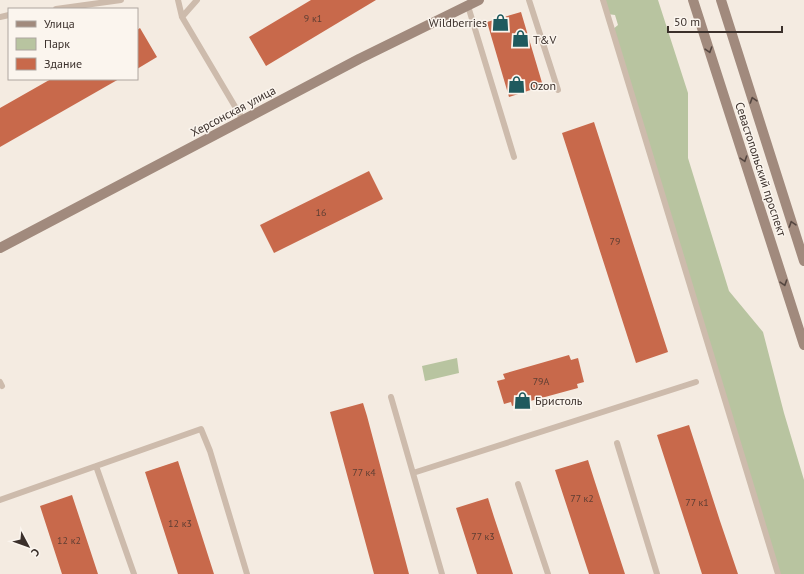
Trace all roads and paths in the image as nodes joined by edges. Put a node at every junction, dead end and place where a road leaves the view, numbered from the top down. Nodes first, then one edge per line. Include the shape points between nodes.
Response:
1 (121, 0) edge
2 (178, 0) edge
3 (197, 0) edge
4 (479, 0) edge
5 (529, 0) edge
6 (603, 0) edge
7 (693, 0) edge
8 (721, 0) edge
9 (468, 6) junction
10 (63, 8) edge
11 (182, 17) junction
12 (558, 90) dead end
13 (244, 120) junction
14 (514, 157) dead end
15 (0, 248) edge
16 (804, 261) edge
17 (804, 345) edge
18 (696, 382) dead end
19 (391, 397) dead end
20 (618, 443) dead end
21 (96, 466) junction
22 (413, 473) junction
23 (518, 484) dead end
24 (0, 500) edge
25 (134, 574) edge
26 (247, 574) edge
27 (442, 574) edge
28 (548, 574) edge
29 (657, 574) edge
30 (778, 574) edge

1 - 10 lane
2 - 11 lane
3 - 11 lane
4 - 9 main road, Херсонская улица
5 - 12 lane
6 - 30 lane
7 -> 17 main road, Севастопольский проспект
16 -> 8 main road, Севастопольский проспект
9 - 13 main road, Херсонская улица via 359,59
9 - 14 lane
11 - 13 lane
13 - 15 main road, Херсонская улица
18 - 22 lane
19 - 22 lane
20 - 29 lane
21 - 24 lane
21 - 25 lane
21 - 26 lane via 201,429
22 - 27 lane
23 - 28 lane

